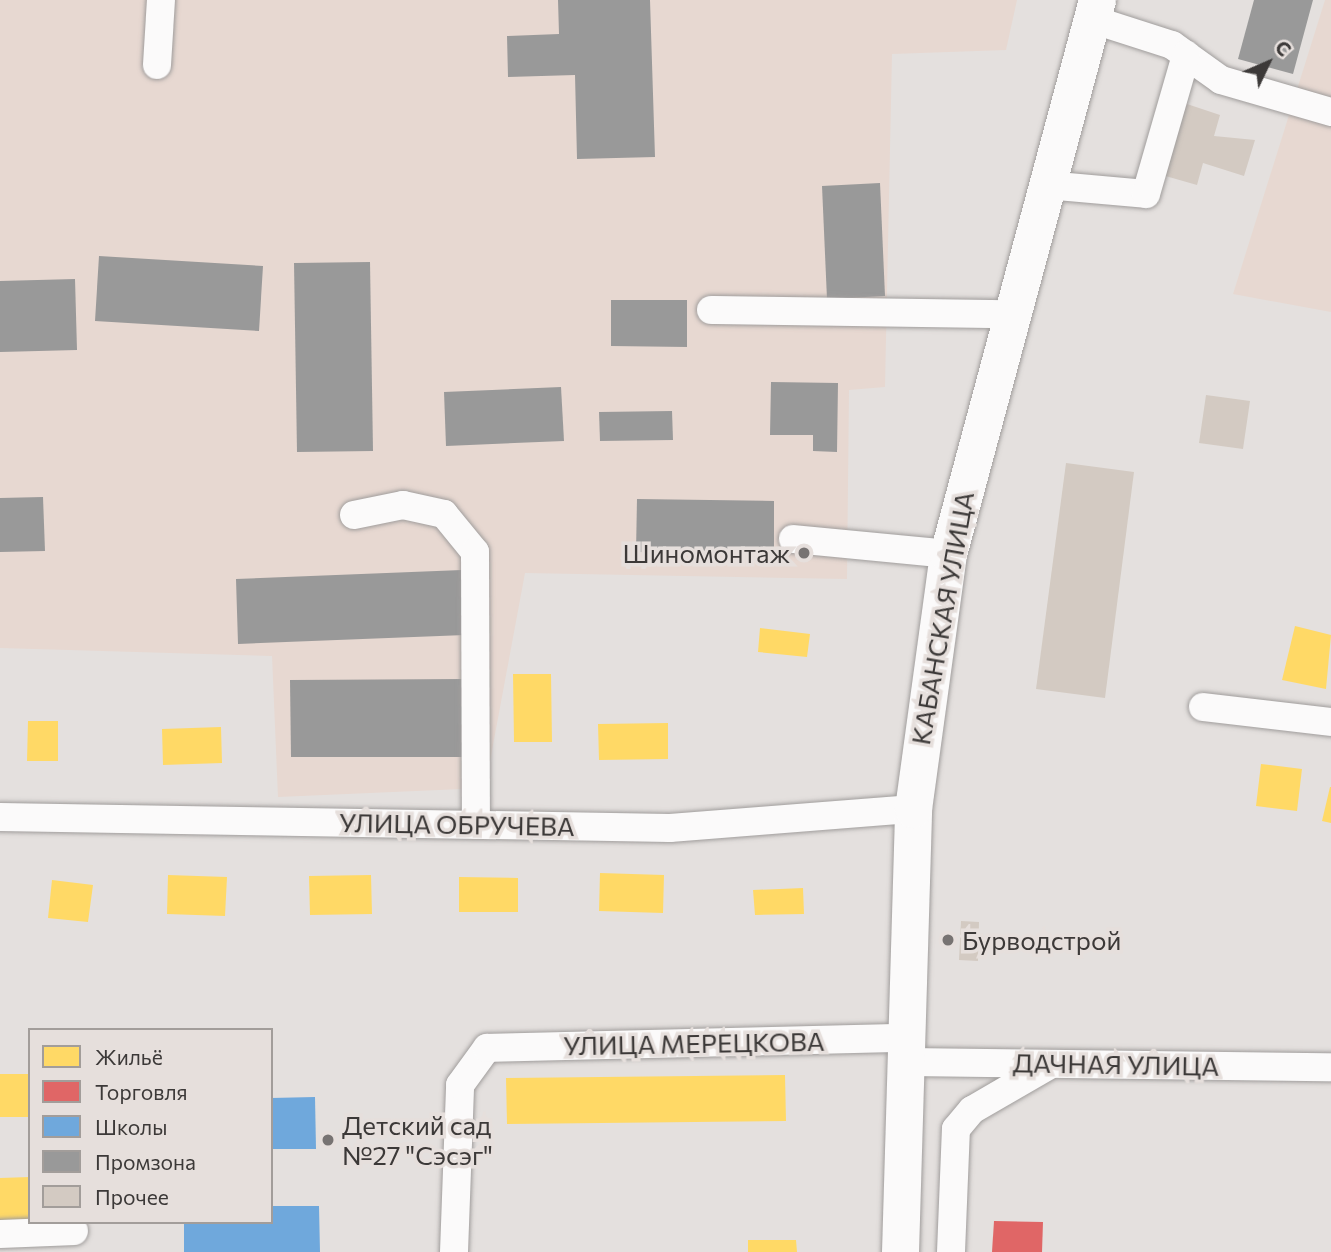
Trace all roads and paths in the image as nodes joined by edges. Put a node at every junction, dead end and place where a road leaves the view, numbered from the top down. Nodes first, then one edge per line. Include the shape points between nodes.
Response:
1 (161, 0) edge
2 (1094, 10) edge
3 (1186, 55) junction
4 (157, 65) dead end
5 (1331, 111) edge
6 (1046, 186) junction
7 (711, 310) dead end
8 (1011, 314) junction
9 (354, 515) dead end
10 (793, 539) dead end
11 (948, 554) junction
12 (1203, 707) dead end
13 (1331, 722) edge
14 (913, 808) junction
15 (0, 817) edge
16 (476, 825) junction
17 (902, 1050) junction
18 (1054, 1063) junction
19 (1331, 1067) edge
20 (74, 1231) dead end
21 (0, 1234) edge
22 (454, 1252) edge
23 (900, 1252) edge
24 (951, 1252) edge

1 - 4 street
2 - 3 street
2 - 6 main road, КАБАНСКАЯ УЛИЦА
3 - 5 street via 1220,80
3 - 6 street via 1146,194
6 - 8 main road, КАБАНСКАЯ УЛИЦА
7 - 8 street
8 - 11 main road, КАБАНСКАЯ УЛИЦА
9 - 16 street via 403,505 443,514 475,552
10 - 11 street
11 - 14 main road, КАБАНСКАЯ УЛИЦА
12 - 13 street
14 - 16 street, УЛИЦА ОБРУЧЕВА via 670,828
14 - 17 main road, КАБАНСКАЯ УЛИЦА
15 - 16 street, УЛИЦА ОБРУЧЕВА
17 - 18 street, ДАЧНАЯ УЛИЦА
17 - 22 street, УЛИЦА МЕРЕЦКОВА via 486,1048 460,1085
17 - 23 main road, КАБАНСКАЯ УЛИЦА
18 - 19 street, ДАЧНАЯ УЛИЦА
18 - 24 street via 1001,1090 956,1129
20 - 21 street

